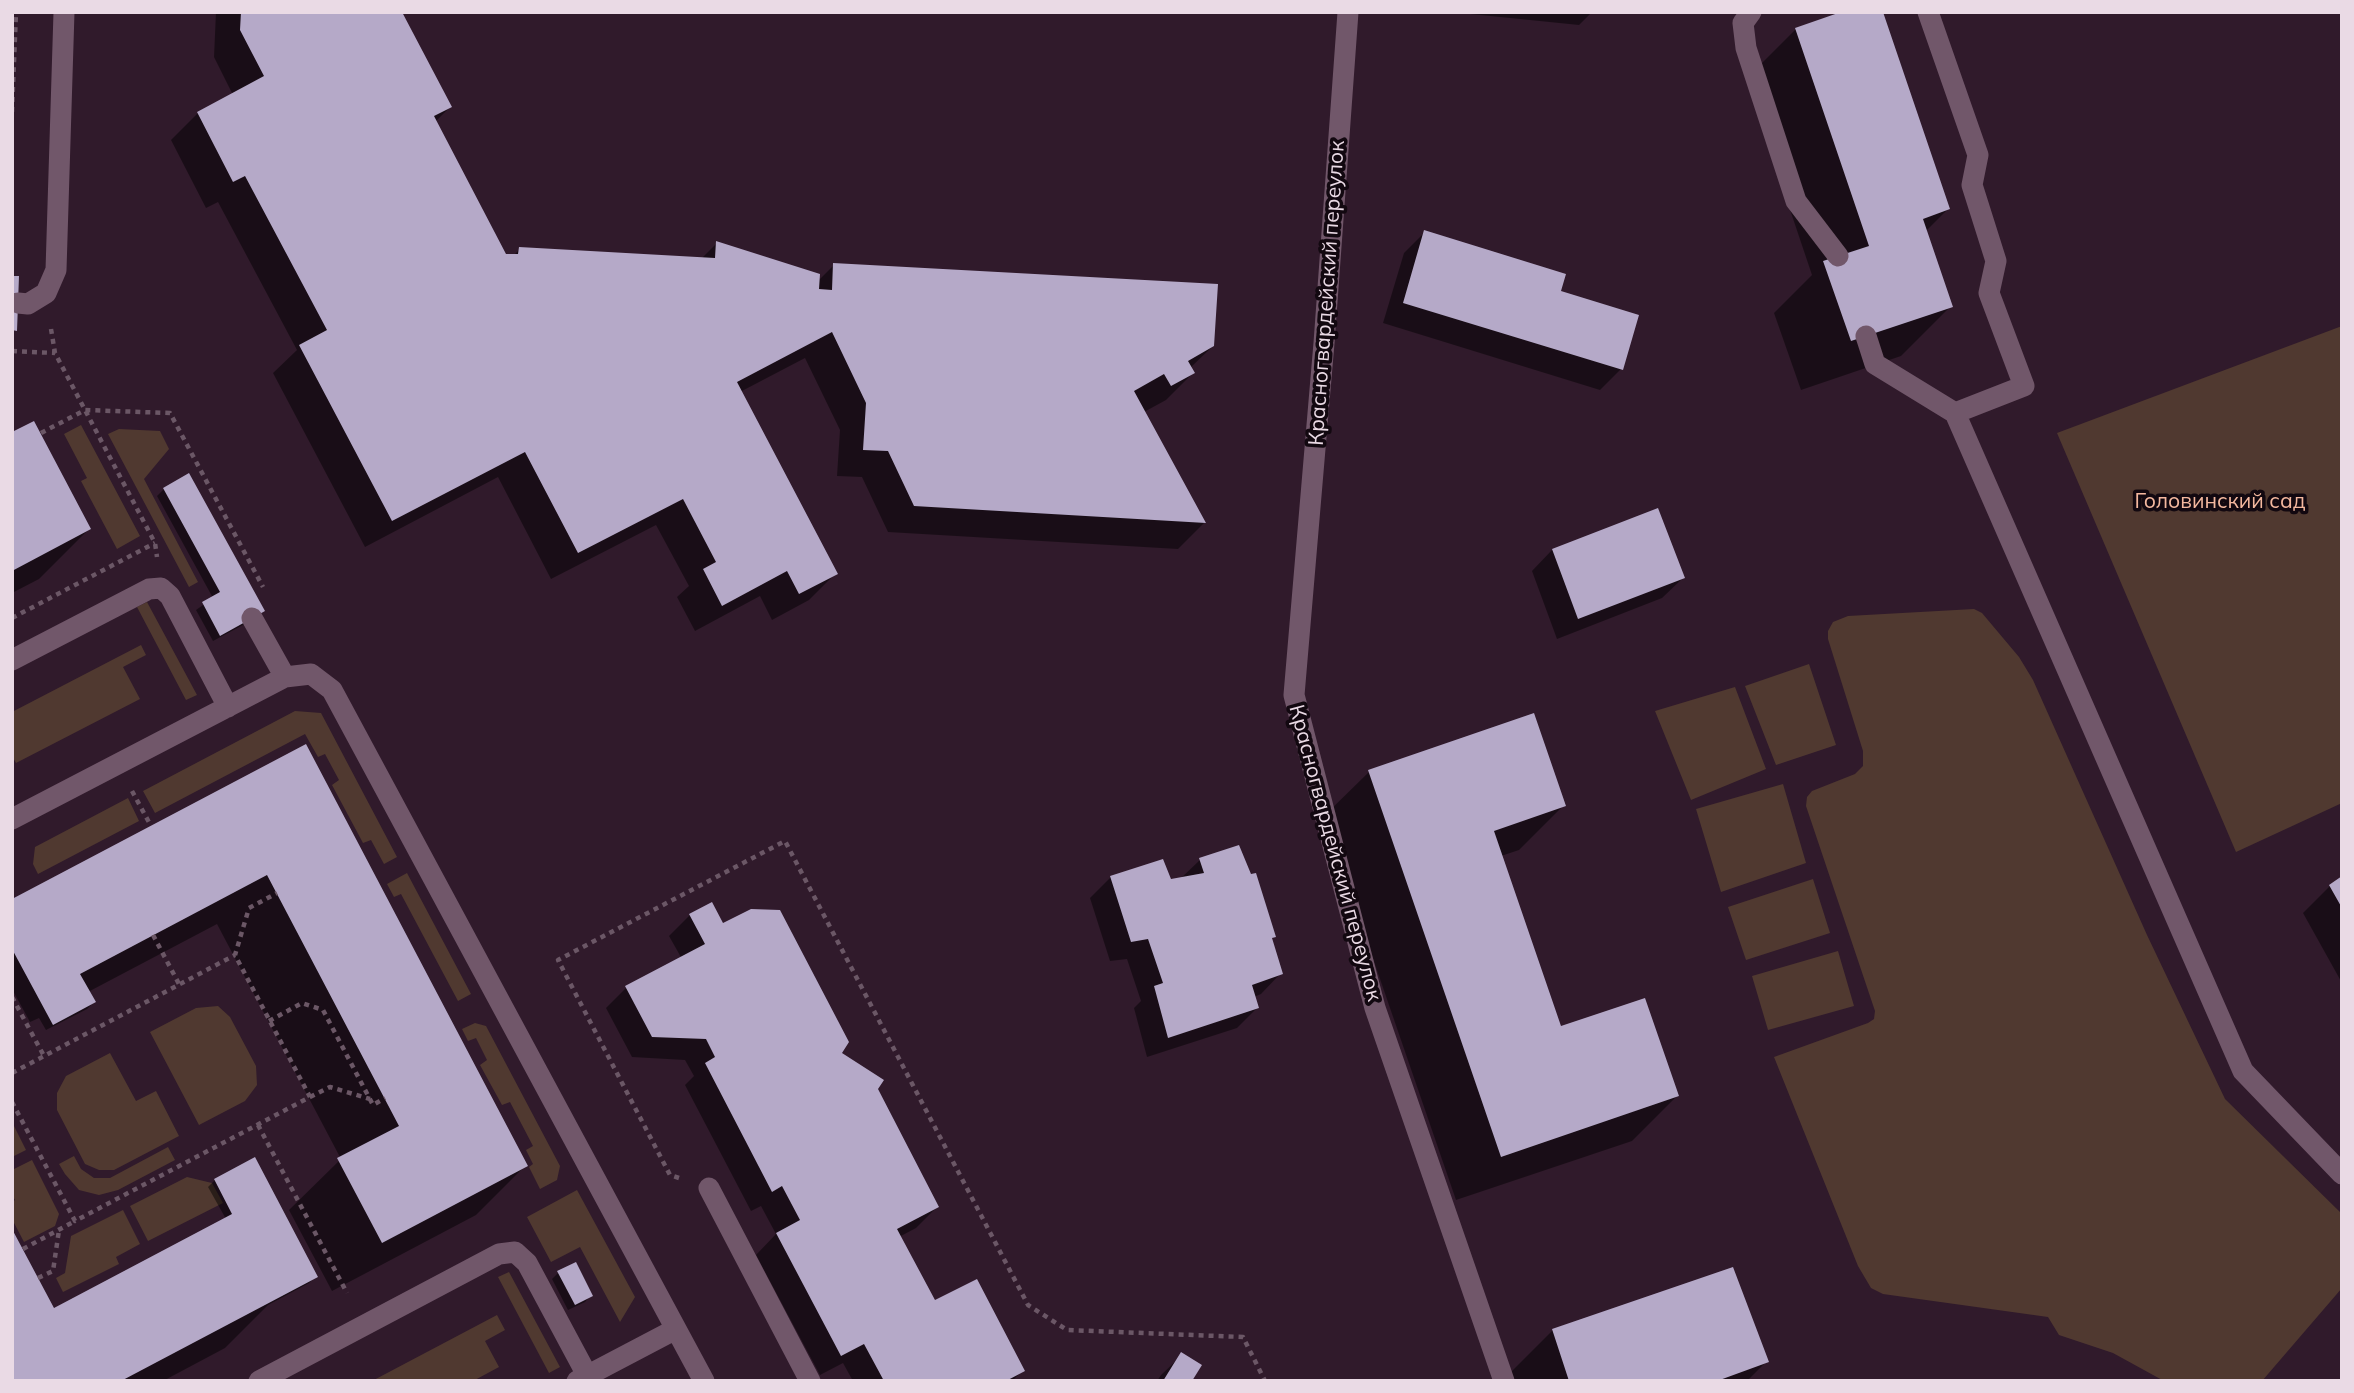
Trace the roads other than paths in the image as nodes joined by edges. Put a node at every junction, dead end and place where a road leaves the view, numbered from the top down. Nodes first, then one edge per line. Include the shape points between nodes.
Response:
1 (64, 12) edge
2 (1348, 12) edge
3 (1751, 12) edge
4 (1928, 12) edge
5 (1838, 256) dead end
6 (18, 303) dead end
7 (1866, 337) dead end
8 (1955, 413) junction
9 (252, 618) dead end
10 (12, 660) edge
11 (285, 677) junction
12 (228, 707) junction
13 (12, 819) edge
14 (2342, 1174) edge
15 (709, 1188) road end
16 (676, 1329) junction
17 (582, 1378) edge
18 (260, 1381) edge
19 (704, 1381) edge
20 (810, 1381) edge
21 (1504, 1381) edge

1 - 6 street via 55,270 46,293 28,304
2 - 21 street, Красногвардейский переулок via 1294,695 1374,1008
3 - 5 street via 1744,23 1746,48 1796,201
4 - 8 street via 1978,155 1972,185 1996,261 1989,293 2024,386
7 - 8 street via 1875,364
8 - 14 street via 2243,1071
9 - 11 street
10 - 12 street via 149,589 161,588 170,596
11 - 12 street
11 - 16 street via 311,674 332,690
12 - 13 street
15 - 20 street
16 - 17 street
16 - 19 street
17 - 18 street via 527,1263 515,1252 499,1254

